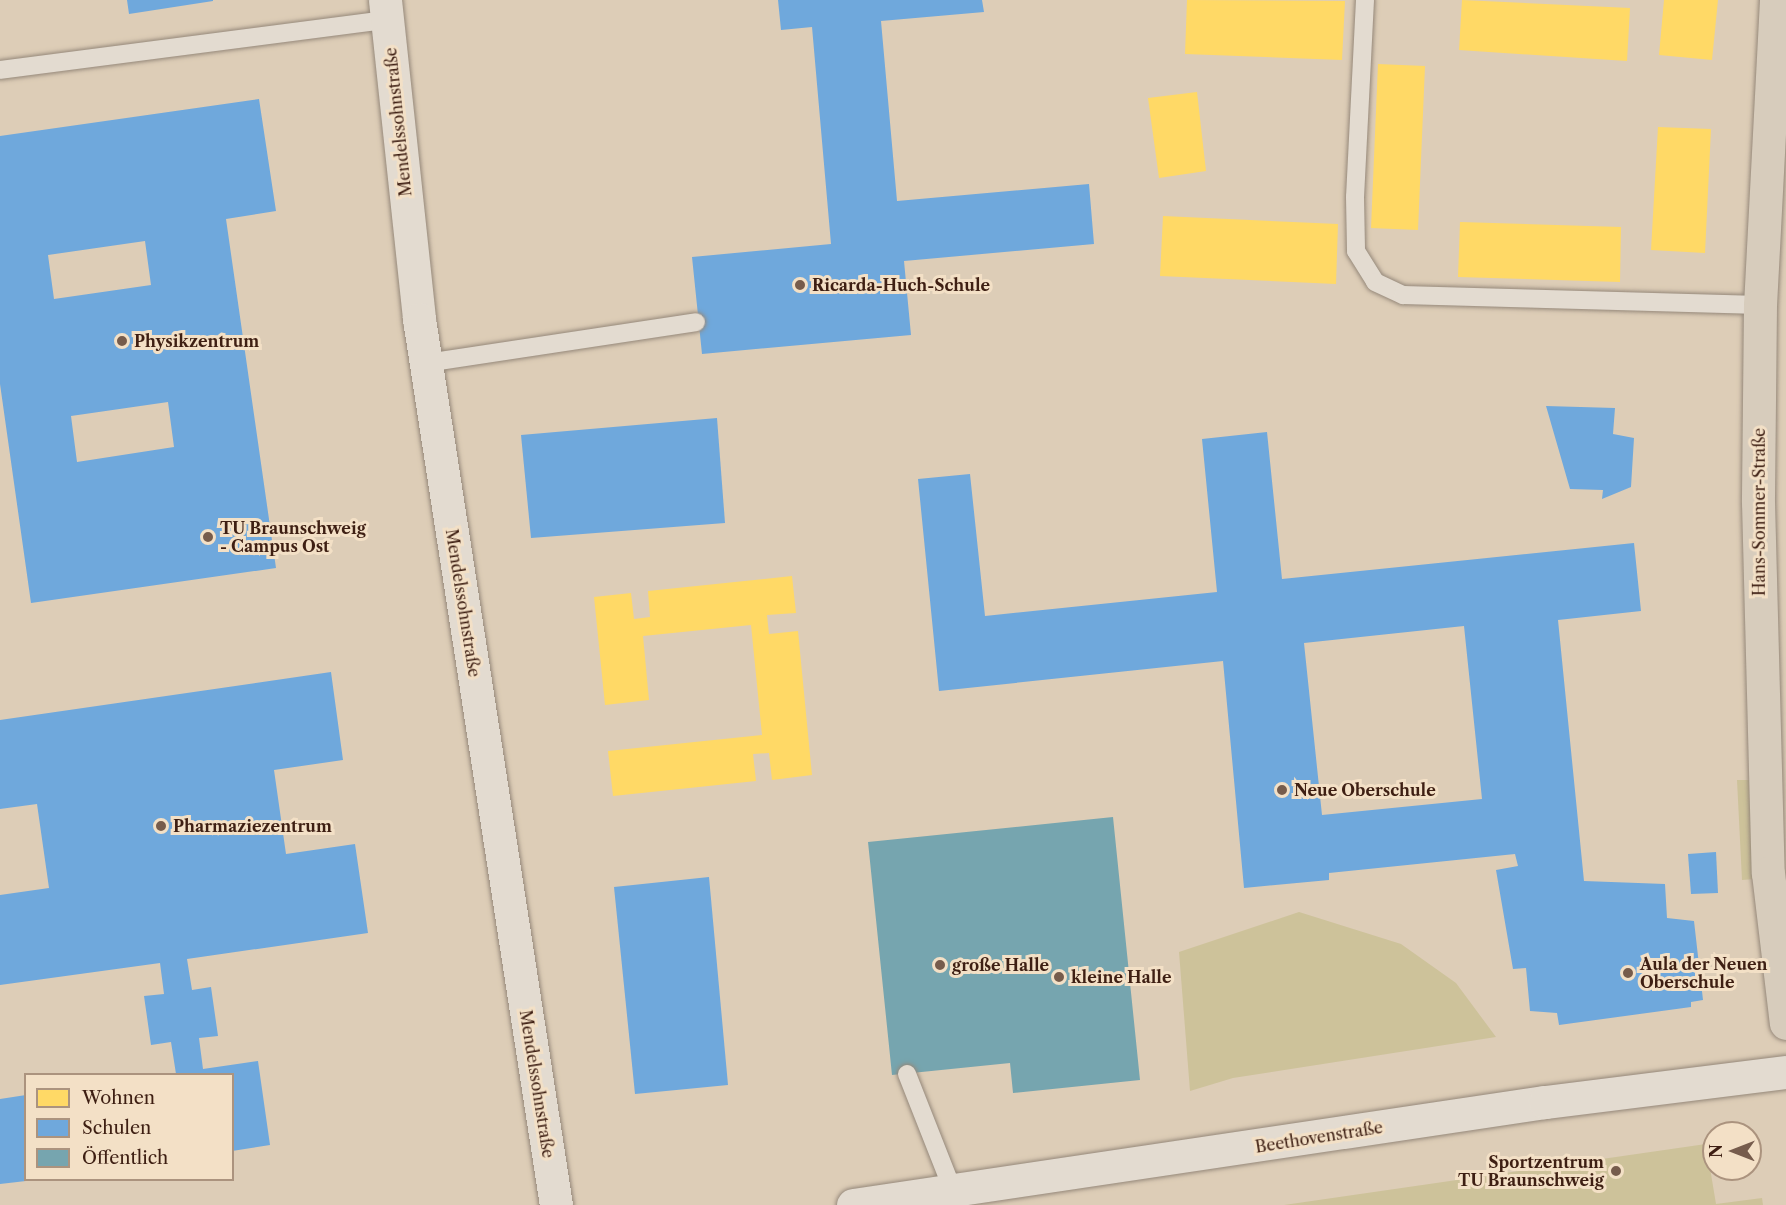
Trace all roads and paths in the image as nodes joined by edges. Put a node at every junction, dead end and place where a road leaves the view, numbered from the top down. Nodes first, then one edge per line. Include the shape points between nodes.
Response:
1 (1365, 0) edge
2 (1776, 0) edge
3 (386, 10) edge
4 (0, 70) edge
5 (1760, 305) junction
6 (696, 322) dead end
7 (426, 363) junction
8 (1786, 1023) edge
9 (1786, 1072) edge
10 (907, 1074) dead end
11 (952, 1191) junction
12 (556, 1205) edge
13 (853, 1205) edge

1 - 5 lane via 1356,251 1375,282 1403,295
2 - 5 main road, Hans-Sommer-Straße
3 - 4 lane
3 - 7 street, Mendelssohnstraße
5 - 8 main road, Hans-Sommer-Straße via 1762,759 1768,873
6 - 7 lane
7 - 12 street, Mendelssohnstraße
9 - 11 street, Beethovenstraße via 1545,1102
10 - 11 lane
11 - 13 street, Beethovenstraße

